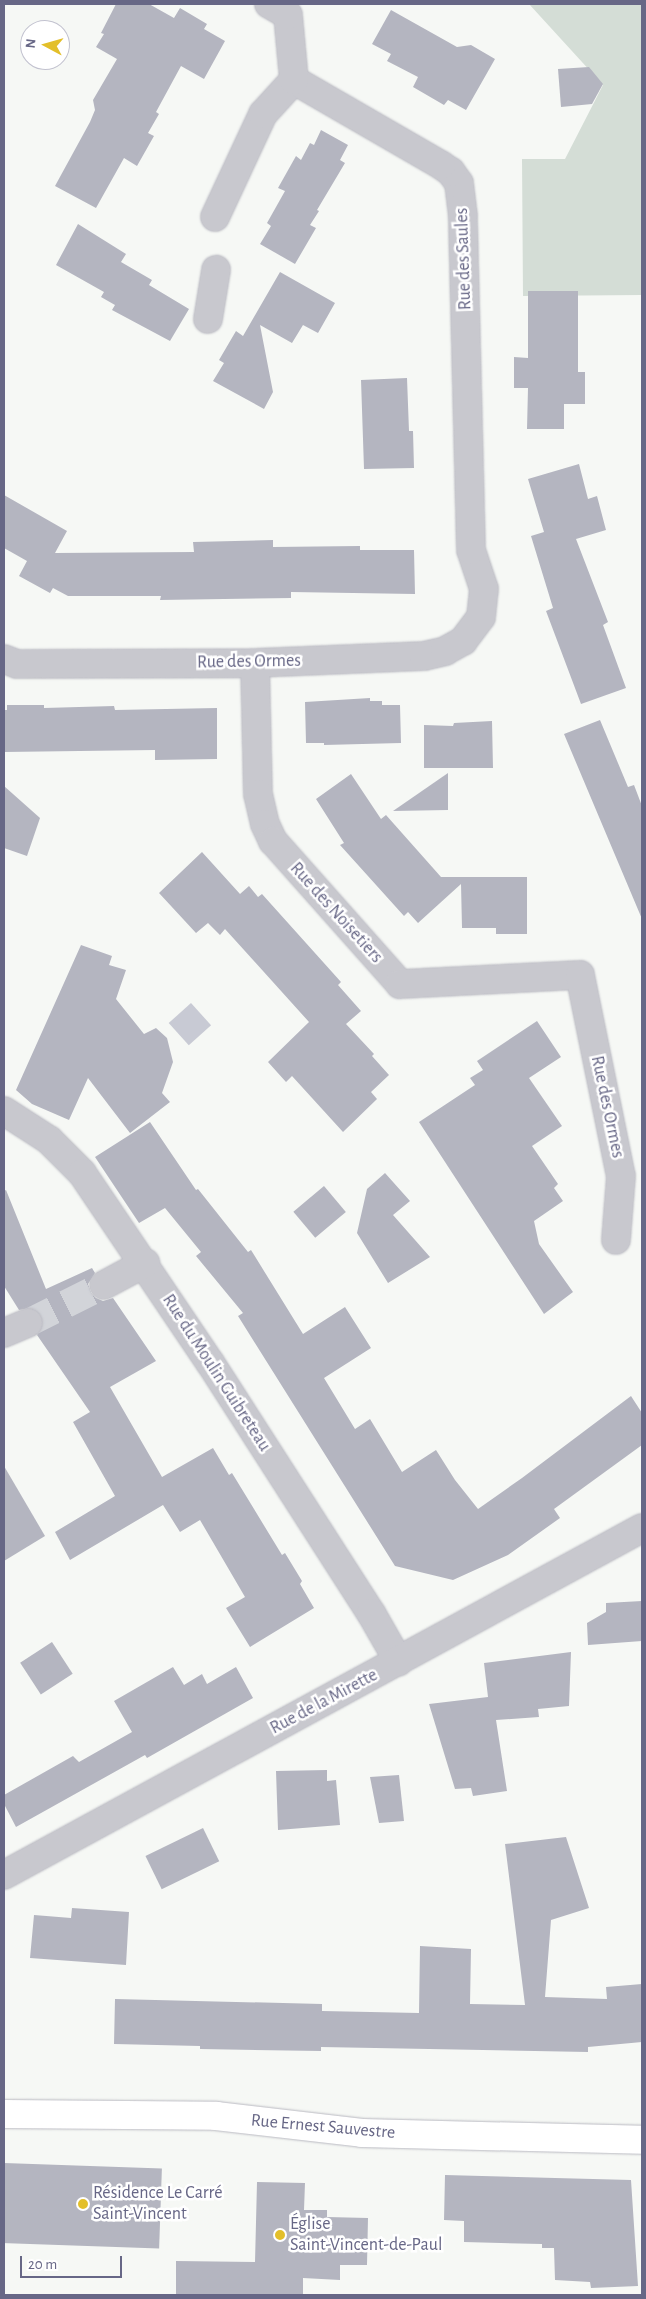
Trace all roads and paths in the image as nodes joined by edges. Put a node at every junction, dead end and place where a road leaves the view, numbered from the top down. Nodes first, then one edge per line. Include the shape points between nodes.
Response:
1 (269, 4) edge
2 (294, 80) junction
3 (215, 217) dead end
4 (216, 270) dead end
5 (208, 319) dead end
6 (481, 617) joint
7 (4, 659) edge
8 (255, 663) junction
9 (580, 975) joint
10 (4, 1111) edge
11 (616, 1240) dead end
12 (145, 1263) junction
13 (104, 1285) tunnel mouth
14 (28, 1323) tunnel mouth
15 (4, 1333) edge
16 (642, 1528) edge
17 (399, 1662) junction
18 (4, 1875) edge
19 (4, 2114) edge
20 (642, 2140) edge

1 - 2 street via 288,15
2 - 3 street via 263,114
2 - 6 street, Rue des Saules via 441,165 459,183 463,216 471,550 484,590
4 - 5 street
6 - 8 street, Rue des Ormes via 463,641 445,651 424,656
7 - 8 street, Rue des Ormes via 17,664
8 - 9 street, Rue des Noisetiers via 258,794 273,842 400,984
9 - 11 street, Rue des Ormes via 621,1176
10 - 12 street, Rue du Moulin Guibreteau via 49,1140 82,1173
12 - 13 street
12 - 17 street, Rue du Moulin Guibreteau via 371,1613
14 - 15 street
16 - 17 street, Rue de la Mirette
17 - 18 street, Rue de la Mirette
19 - 20 main road, Rue Ernest Sauvestre via 216,2116 362,2133

